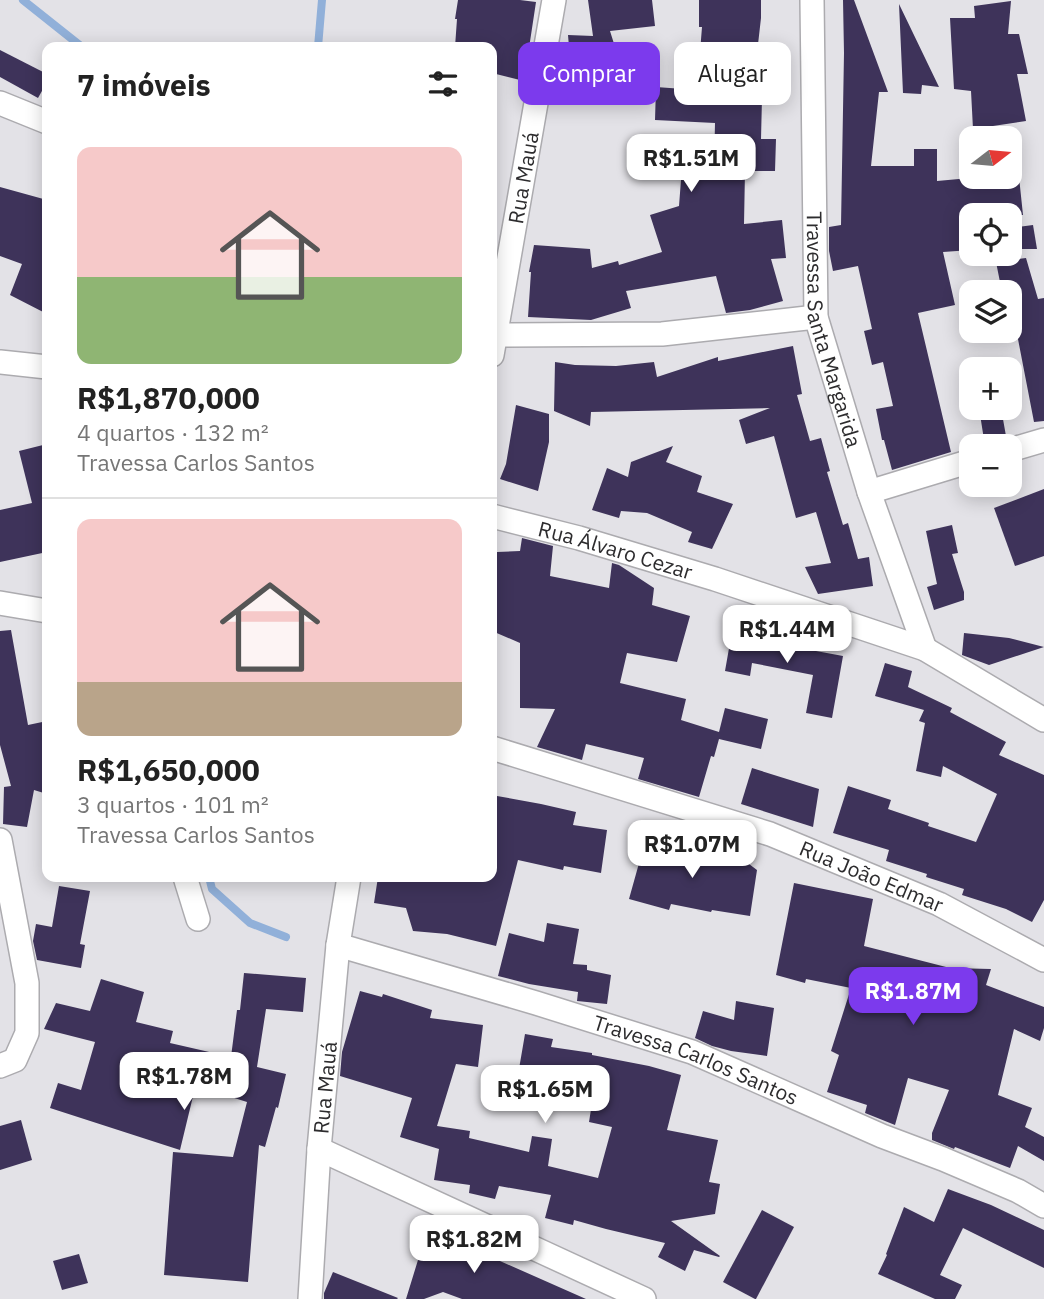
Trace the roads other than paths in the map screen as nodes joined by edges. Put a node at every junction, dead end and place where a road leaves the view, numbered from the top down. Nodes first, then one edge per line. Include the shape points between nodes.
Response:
1 (554, 0) edge
2 (812, 0) edge
3 (0, 103) edge
4 (42, 120) edge
5 (816, 317) junction
6 (497, 328) edge
7 (497, 345) edge
8 (0, 362) edge
9 (42, 366) edge
10 (1044, 440) edge
11 (1022, 446) edge
12 (959, 465) edge
13 (869, 492) junction
14 (497, 517) edge
15 (0, 603) edge
16 (42, 610) edge
17 (925, 649) junction
18 (1044, 720) edge
19 (497, 750) edge
20 (0, 840) edge
21 (187, 882) edge
22 (348, 882) edge
23 (198, 919) dead end
24 (338, 945) junction
25 (1044, 960) edge
26 (0, 1066) edge
27 (319, 1149) junction
28 (1044, 1206) edge
29 (310, 1299) edge
30 (644, 1299) edge

1 - 6 street, Rua Mauá
2 - 5 street, Travessa Santa Margarida
3 - 4 street
5 - 7 street via 662,334
5 - 13 street, Travessa Santa Margarida
8 - 9 street
10 - 11 street
12 - 13 street
13 - 17 street, Travessa Santa Margarida
14 - 17 street, Rua Álvaro Cezar via 703,575
15 - 16 street
17 - 18 street, Rua Álvaro Cezar
19 - 25 street, Rua João Edmar via 770,834 939,904
20 - 26 street via 27,982 27,1032 15,1060
21 - 23 street
22 - 24 street, Rua Mauá
24 - 27 street, Rua Mauá
24 - 28 street, Travessa Carlos Santos via 692,1052
27 - 29 street, Rua Mauá
27 - 30 street

